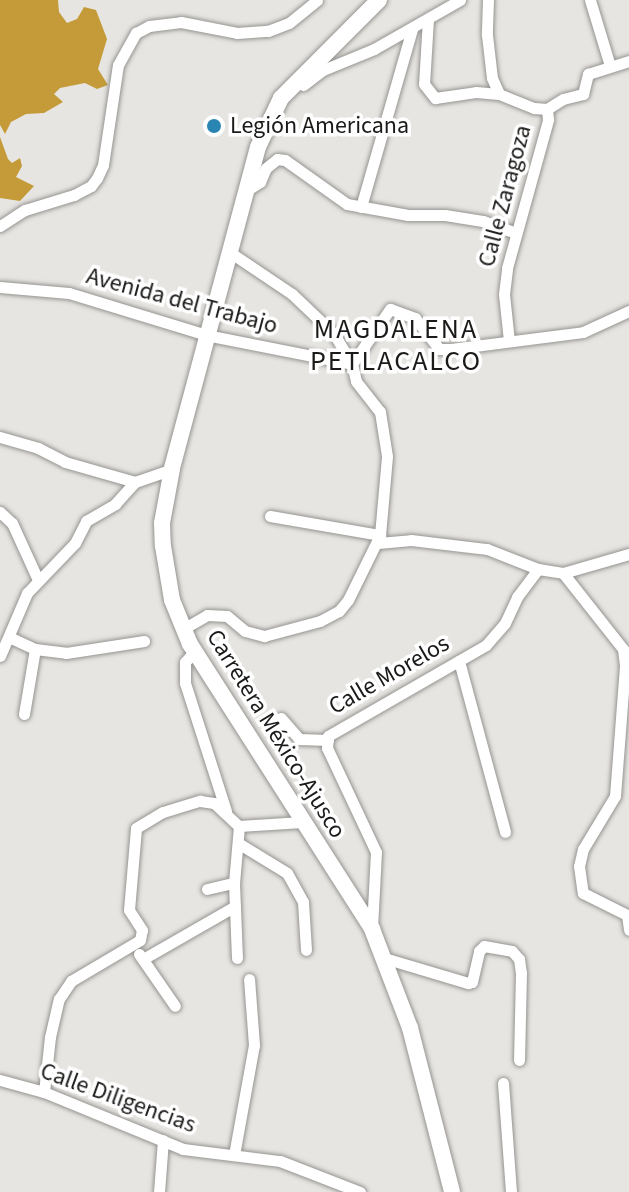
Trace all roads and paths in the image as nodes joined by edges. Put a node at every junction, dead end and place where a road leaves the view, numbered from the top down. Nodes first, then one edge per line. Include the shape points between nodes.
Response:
1 (317, 0) edge
2 (379, 0) edge
3 (460, 0) edge
4 (488, 0) edge
5 (590, 0) edge
6 (428, 19) junction
7 (412, 29) junction
8 (629, 61) edge
9 (610, 66) junction
10 (291, 88) junction
11 (499, 94) junction
12 (547, 109) junction
13 (243, 193) junction
14 (361, 207) junction
15 (0, 226) edge
16 (516, 233) junction
17 (231, 253) junction
18 (0, 287) edge
19 (629, 311) edge
20 (206, 335) junction
21 (509, 341) junction
22 (352, 364) junction
23 (0, 437) edge
24 (172, 469) junction
25 (135, 482) junction
26 (0, 512) edge
27 (270, 516) dead end
28 (379, 539) junction
29 (629, 554) edge
30 (538, 569) junction
31 (563, 573) junction
32 (38, 580) junction
33 (183, 629) junction
34 (9, 637) junction
35 (144, 641) dead end
36 (35, 649) junction
37 (194, 652) junction
38 (0, 656) edge
39 (459, 661) junction
40 (24, 714) dead end
41 (281, 718) dead end
42 (328, 740) junction
43 (226, 811) junction
44 (302, 822) junction
45 (239, 826) junction
46 (505, 832) dead end
47 (238, 843) junction
48 (234, 883) junction
49 (207, 889) dead end
50 (235, 906) junction
51 (372, 929) junction
52 (629, 930) edge
53 (132, 946) junction
54 (306, 950) dead end
55 (237, 958) dead end
56 (384, 958) junction
57 (143, 959) junction
58 (249, 979) dead end
59 (175, 1006) dead end
60 (519, 1060) dead end
61 (0, 1080) edge
62 (503, 1083) dead end
63 (44, 1092) junction
64 (163, 1140) junction
65 (234, 1155) junction
66 (159, 1192) edge
67 (360, 1192) edge
68 (452, 1192) edge
69 (511, 1192) edge

1 - 15 street via 289,23 268,31 237,33 181,22 136,33 118,65 97,178 74,195 25,210
2 - 10 main road, Carretera México-Ajusco
3 - 6 street
4 - 11 street via 492,78
5 - 9 street
6 - 7 street
6 - 11 street via 424,84 435,98
7 - 10 street
7 - 14 street
8 - 9 street
9 - 12 street via 588,74 583,94
10 - 13 main road, Carretera México-Ajusco via 274,111
11 - 12 street
12 - 16 street, Calle Zaragoza
13 - 14 street via 260,182 277,159 335,197
13 - 17 main road, Carretera México-Ajusco
14 - 16 street via 483,221
16 - 21 street, Calle Zaragoza via 504,294
17 - 20 main road, Carretera México-Ajusco
17 - 22 street via 305,306 334,334
18 - 20 street, Avenida del Trabajo via 69,293
19 - 21 street via 583,332
20 - 22 street, Avenida del Trabajo
20 - 24 main road, Carretera México-Ajusco
21 - 22 street via 439,349 415,318 396,308 390,309
22 - 28 street via 356,381 380,412 386,435
23 - 25 street
24 - 25 street
24 - 33 main road, Carretera México-Ajusco via 163,546
25 - 32 street via 115,504 86,521 75,543
26 - 32 street via 12,523
27 - 28 street
28 - 30 street via 487,549
28 - 33 street via 348,600 320,621 264,636 245,631 227,616 207,615
29 - 31 street
30 - 31 street
30 - 39 street, Calle Morelos via 505,623 486,645
31 - 52 street via 626,657 615,796 583,849 579,866 583,893 627,915
32 - 34 street
33 - 37 main road, Carretera México-Ajusco
34 - 36 street
34 - 38 street
35 - 36 street via 66,653
36 - 40 street
37 - 43 street via 185,662 185,683
37 - 44 main road, Carretera México-Ajusco
39 - 42 street, Calle Morelos
39 - 46 street
41 - 42 street via 299,739
42 - 51 street, Calle Morelos via 344,788 376,852
43 - 45 street
43 - 53 street via 214,803 184,804 136,828 129,910 142,930
44 - 45 street
44 - 51 main road, Carretera México-Ajusco
45 - 47 street
47 - 48 street
47 - 54 street via 287,873 303,902
48 - 49 street
48 - 50 street
50 - 55 street
50 - 57 street
51 - 56 main road, Carretera México-Ajusco
53 - 57 street
53 - 63 street via 71,981 59,999
56 - 60 street via 468,983 484,946 512,951 521,973
56 - 68 main road, Carretera México-Ajusco via 410,1028
57 - 59 street
58 - 65 street via 254,1045
61 - 63 street, Calle Diligencias
62 - 69 street
63 - 64 street, Calle Diligencias
64 - 65 street, Calle Diligencias via 183,1149
64 - 66 street
65 - 67 street, Calle Diligencias via 280,1161

